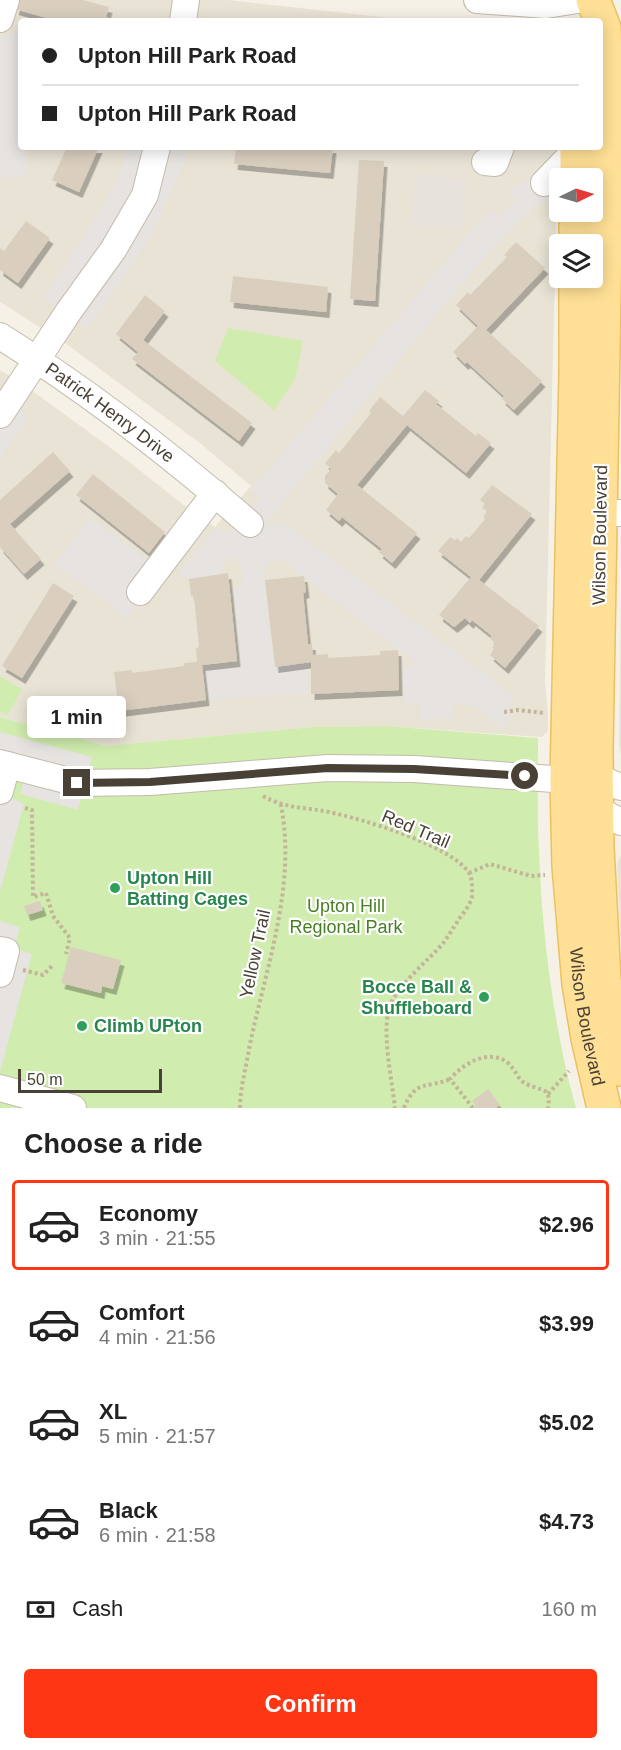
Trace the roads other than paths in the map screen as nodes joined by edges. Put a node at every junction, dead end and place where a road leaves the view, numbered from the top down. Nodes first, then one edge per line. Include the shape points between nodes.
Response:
1 (6, 0) edge
2 (186, 0) edge
3 (477, 0) edge
4 (578, 0) edge
5 (592, 0) edge
6 (518, 12) edge
7 (183, 18) edge
8 (585, 18) edge
9 (600, 18) edge
10 (0, 19) edge
11 (603, 26) edge
12 (156, 150) edge
13 (577, 158) edge
14 (544, 183) dead end
15 (577, 288) edge
16 (0, 336) edge
17 (37, 360) junction
18 (0, 415) edge
19 (215, 493) junction
20 (598, 513) edge
21 (250, 524) dead end
22 (140, 592) dead end
23 (3, 764) edge
24 (595, 781) edge
25 (0, 790) edge
26 (609, 816) edge
27 (0, 950) edge
28 (0, 974) edge
29 (621, 1070) edge
30 (0, 1088) edge
31 (73, 1108) edge
32 (604, 1108) edge

1 - 10 street
2 - 7 street
3 - 6 street
4 - 6 street
5 - 8 main road, Wilson Boulevard
5 - 9 main road, Wilson Boulevard
11 - 20 main road, Wilson Boulevard via 607,120
12 - 17 street via 145,195 113,250
13 - 14 street
15 - 20 main road, Wilson Boulevard
16 - 17 street, Patrick Henry Drive
17 - 18 street
17 - 19 street, Patrick Henry Drive
19 - 21 street, Patrick Henry Drive
19 - 22 street
20 - 24 main road, Wilson Boulevard
23 - 24 street via 77,783 150,782 328,768 414,769
23 - 25 street
24 - 26 main road, Wilson Boulevard
24 - 32 main road, Wilson Boulevard via 569,866 579,984
26 - 29 main road, Wilson Boulevard via 597,860 604,980
27 - 28 street via 6,951
30 - 31 street

